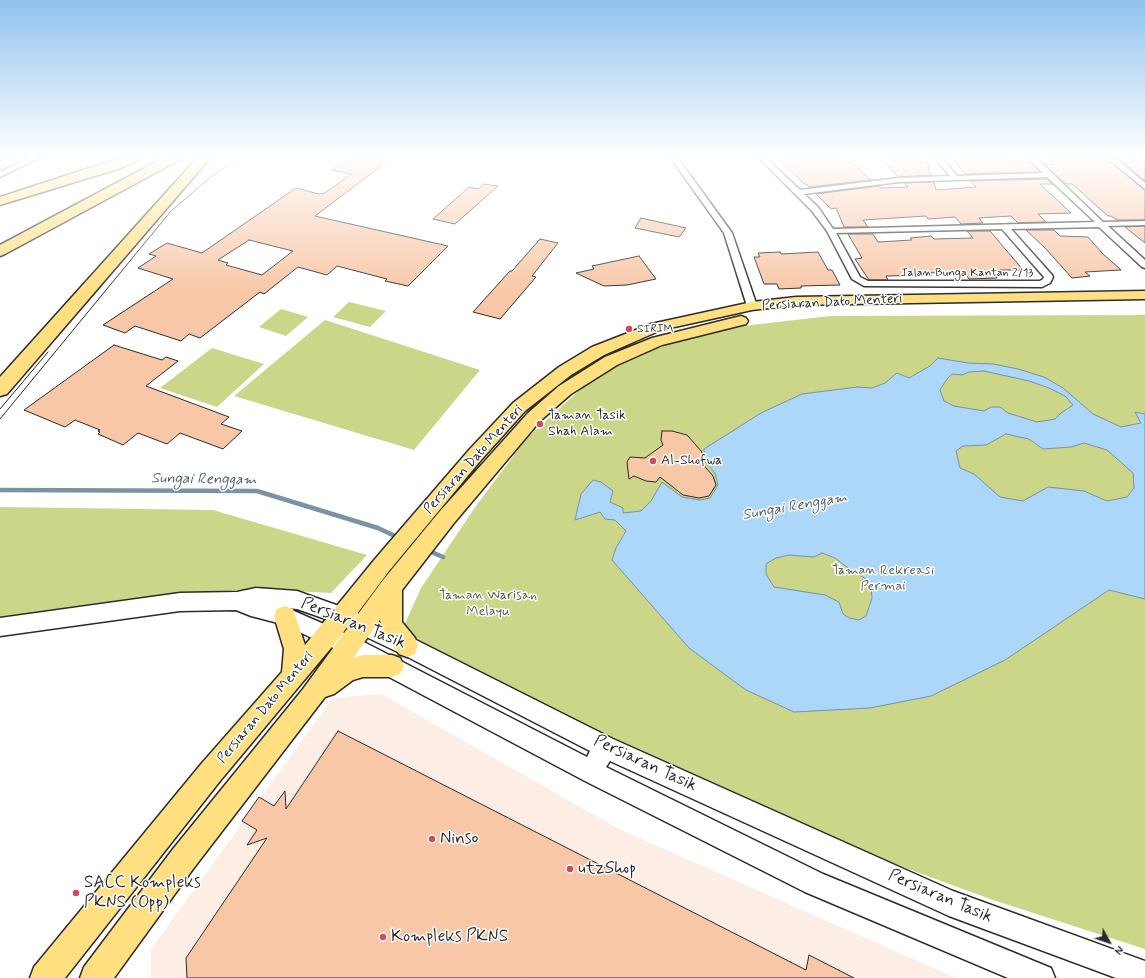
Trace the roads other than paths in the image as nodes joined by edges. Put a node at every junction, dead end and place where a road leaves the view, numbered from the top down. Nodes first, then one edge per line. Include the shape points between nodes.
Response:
1 (70, 203) edge
2 (90, 203) edge
3 (165, 203) edge
4 (706, 203) edge
5 (809, 203) edge
6 (1077, 203) edge
7 (1145, 223) edge
8 (1100, 224) junction
9 (1004, 226) junction
10 (831, 230) junction
11 (0, 239) edge
12 (0, 250) edge
13 (1145, 265) edge
14 (1145, 295) edge
15 (1145, 305) edge
16 (752, 306) junction
17 (0, 389) edge
18 (396, 581) junction
19 (237, 601) junction
20 (285, 616) junction
21 (343, 616) junction
22 (364, 626) junction
23 (0, 627) edge
24 (328, 635) junction
25 (350, 645) junction
26 (407, 646) junction
27 (392, 666) junction
28 (293, 675) junction
29 (311, 698) junction
30 (605, 746) junction
31 (591, 772) junction
32 (1145, 975) edge
33 (45, 978) edge
34 (95, 978) edge
35 (1041, 978) edge

1 - 11 highway
2 - 12 highway
3 - 17 highway
4 - 16 street via 728,233
5 - 10 street
6 - 8 street
7 - 8 street
8 - 9 street
8 - 13 street
9 - 10 street
9 - 10 street, Jalan Bunga Kantan 2/13 via 1049,277 1047,281 1042,284 868,284 856,279
14 - 16 main road, Persiaran Dato Menteri via 796,301
15 - 18 main road, Persiaran Dato Menteri via 817,311 732,322 657,341 611,361 565,390 534,417 447,517
16 - 21 main road, Persiaran Dato Menteri via 656,327 598,351 565,372 519,407 429,509
18 - 22 main road, Persiaran Dato Menteri
18 - 26 main road via 390,606 391,625
19 - 20 main road, Persiaran Tasik
19 - 21 main road, Persiaran Tasik via 256,597 297,600
19 - 23 main road via 180,602
20 - 24 main road, Persiaran Tasik
20 - 28 main road via 295,648
21 - 22 main road, Persiaran Tasik
21 - 24 main road, Persiaran Dato Menteri
22 - 25 main road, Persiaran Dato Menteri
22 - 26 main road, Persiaran Tasik
24 - 25 main road, Persiaran Tasik
24 - 28 main road, Persiaran Dato Menteri
25 - 27 main road, Persiaran Tasik
25 - 29 main road, Persiaran Dato Menteri
26 - 30 main road, Persiaran Tasik
27 - 29 main road via 363,666 346,671
27 - 31 main road, Persiaran Tasik
28 - 33 main road, Persiaran Dato Menteri via 211,772
29 - 34 main road, Persiaran Dato Menteri via 183,859
30 - 31 main road
30 - 32 main road, Persiaran Tasik via 949,903
31 - 35 main road, Persiaran Tasik via 814,883

